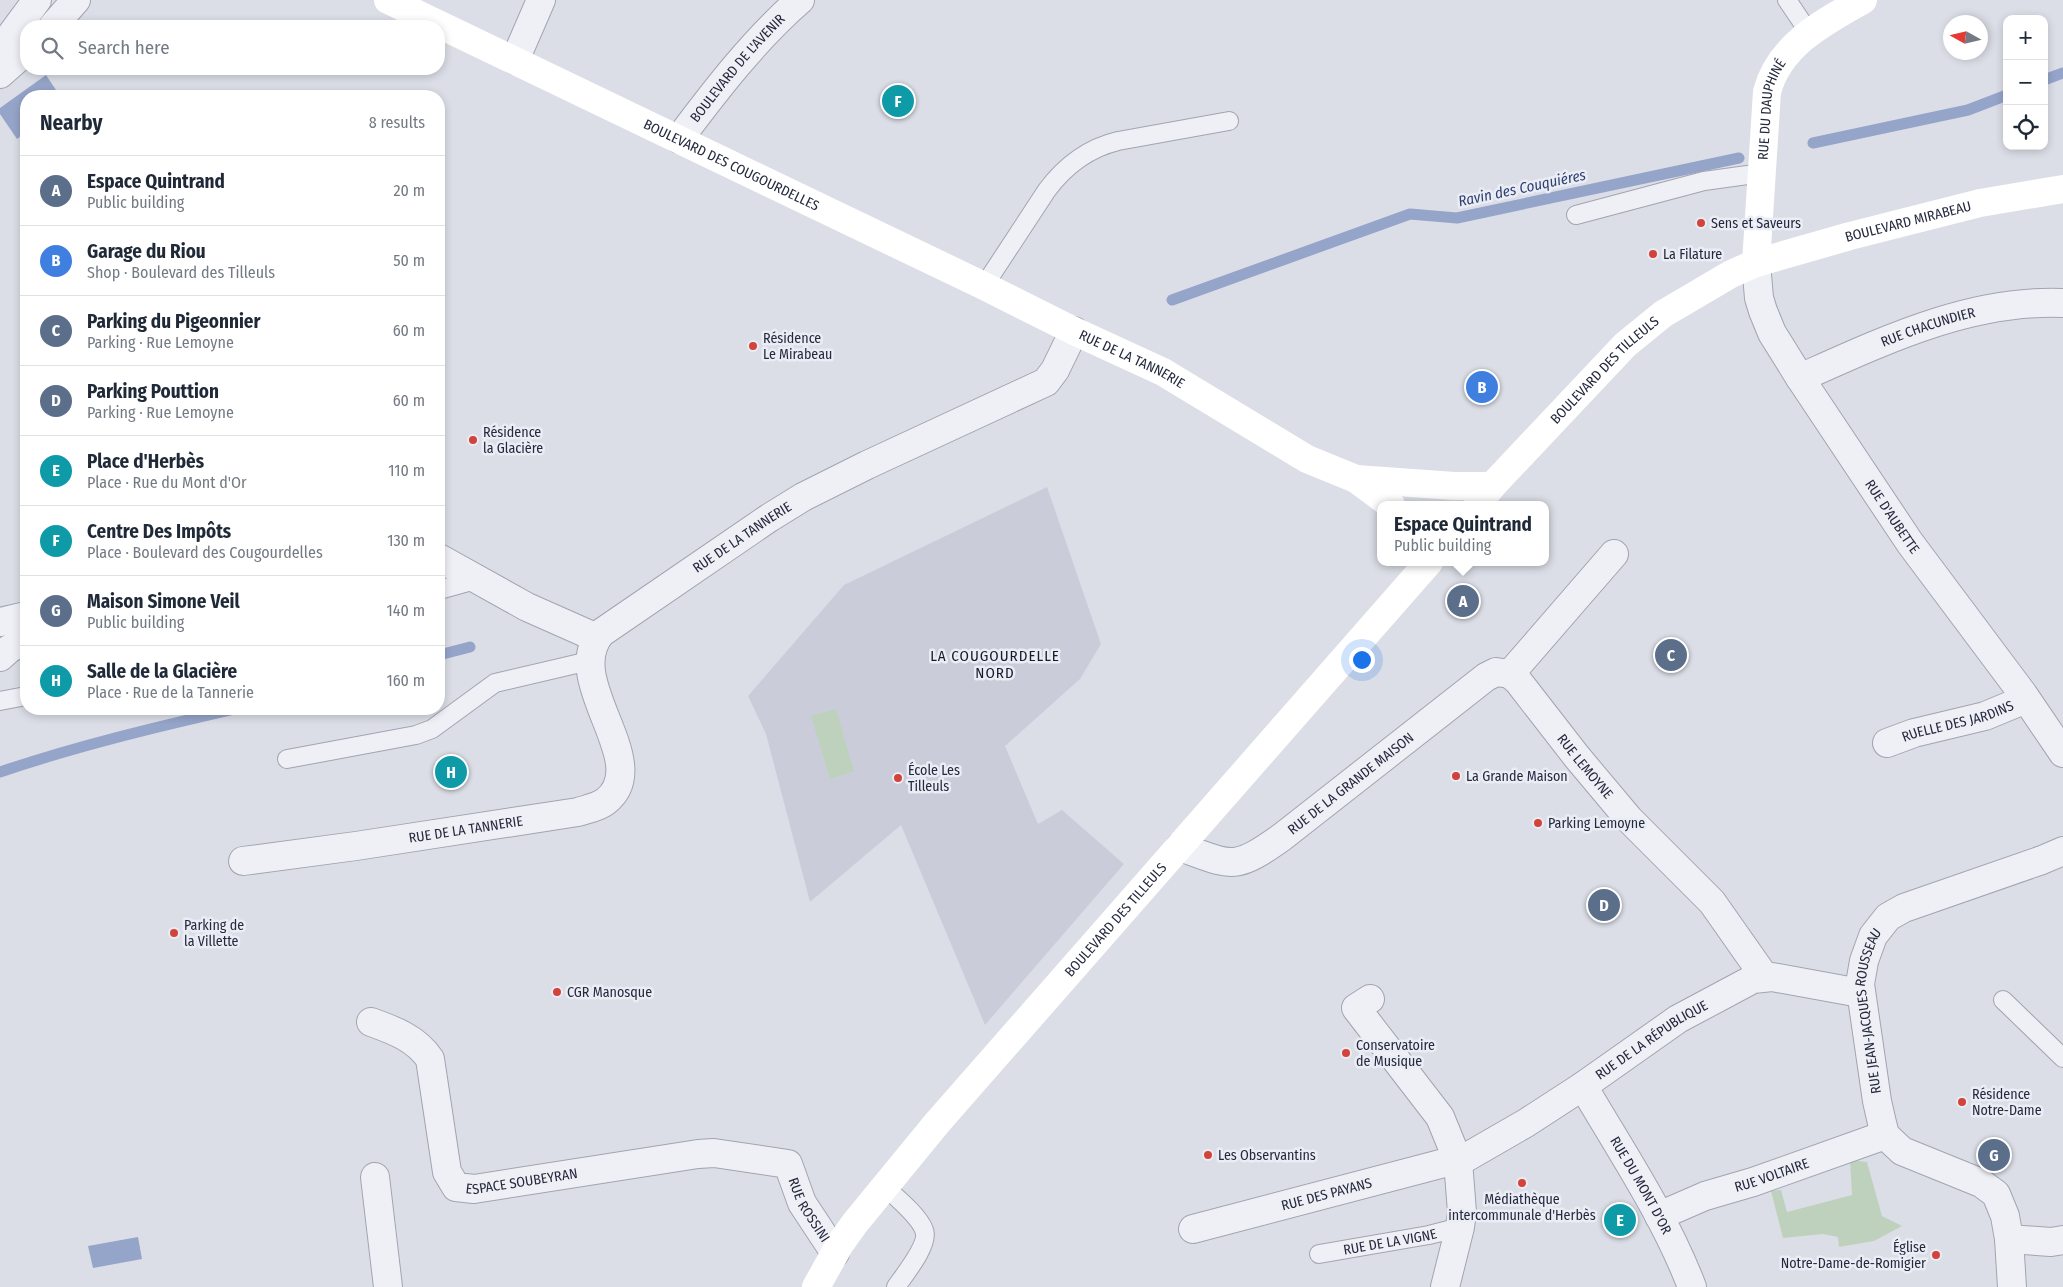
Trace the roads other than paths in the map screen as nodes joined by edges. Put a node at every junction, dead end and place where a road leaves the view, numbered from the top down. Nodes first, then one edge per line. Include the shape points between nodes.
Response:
1 (37, 0) edge
2 (76, 0) edge
3 (388, 0) edge
4 (541, 0) edge
5 (800, 0) edge
6 (1787, 0) edge
7 (1863, 0) edge
8 (22, 20) edge
9 (58, 20) edge
10 (430, 20) edge
11 (20, 23) edge
12 (445, 27) edge
13 (1810, 34) junction
14 (0, 50) edge
15 (20, 56) edge
16 (515, 60) junction
17 (0, 74) edge
18 (1229, 121) dead end
19 (679, 139) junction
20 (1762, 165) junction
21 (2063, 189) edge
22 (1576, 215) dead end
23 (1756, 263) junction
24 (984, 286) junction
25 (2063, 302) edge
26 (1074, 331) junction
27 (1800, 378) junction
28 (1356, 479) junction
29 (1484, 495) edge
30 (1386, 501) edge
31 (1614, 554) dead end
32 (445, 561) edge
33 (1424, 566) edge
34 (475, 580) junction
35 (445, 588) edge
36 (20, 617) edge
37 (0, 622) edge
38 (20, 643) edge
39 (593, 649) junction
40 (0, 657) edge
41 (1510, 674) junction
42 (20, 697) edge
43 (2026, 699) junction
44 (0, 701) edge
45 (1887, 743) dead end
46 (2063, 753) edge
47 (287, 759) dead end
48 (1180, 847) junction
49 (2063, 851) edge
50 (244, 861) dead end
51 (1764, 976) junction
52 (1860, 993) junction
53 (1370, 999) dead end
54 (2003, 1000) dead end
55 (371, 1022) dead end
56 (2063, 1058) edge
57 (1583, 1086) junction
58 (1886, 1135) junction
59 (1458, 1160) junction
60 (788, 1164) joint
61 (375, 1177) dead end
62 (886, 1186) junction
63 (1659, 1216) junction
64 (1460, 1228) junction
65 (1193, 1229) dead end
66 (2009, 1239) junction
67 (2063, 1240) edge
68 (835, 1253) junction
69 (1319, 1254) dead end
70 (388, 1287) edge
71 (816, 1287) edge
72 (896, 1287) edge
73 (1444, 1287) edge
74 (1692, 1287) edge
75 (2012, 1287) edge

1 - 8 street
2 - 9 street
3 - 10 street, BOULEVARD DES COUGOURDELLES
4 - 16 street
5 - 19 street, BOULEVARD DE L'AVENIR via 760,40
6 - 13 lane
7 - 13 street, RUE DU DAUPHINÉ
11 - 14 street
12 - 16 street, BOULEVARD DES COUGOURDELLES
13 - 20 street, RUE DU DAUPHINÉ via 1791,49 1775,69 1767,92
15 - 17 street
16 - 19 street, BOULEVARD DES COUGOURDELLES
18 - 24 lane via 1106,144 1079,159 1047,190
19 - 24 street, BOULEVARD DES COUGOURDELLES
20 - 22 lane
20 - 23 street, RUE DU DAUPHINÉ
21 - 23 street, BOULEVARD MIRABEAU via 1980,203
23 - 27 street, RUE D'AUBETTE via 1763,310 1772,333
23 - 29 street, BOULEVARD DES TILLEULS via 1663,314 1625,345
24 - 26 street, BOULEVARD DES COUGOURDELLES
25 - 27 street, RUE CHACUNDIER via 2022,303 1937,322 1885,340
26 - 28 street, RUE DE LA TANNERIE via 1163,372 1306,459
26 - 39 street, RUE DE LA TANNERIE via 1046,382 802,498 605,630
27 - 43 street, RUE D'AUBETTE via 1910,544
28 - 29 street via 1454,486
28 - 30 street
31 - 41 street
32 - 34 street
33 - 48 street, BOULEVARD DES TILLEULS
34 - 35 lane
34 - 39 street via 527,606
36 - 37 street
38 - 40 street
39 - 47 lane via 495,683 432,729 416,735
39 - 50 street, RUE DE LA TANNERIE via 596,691 620,768 618,787 606,802 578,812
41 - 48 street, RUE DE LA GRANDE MAISON via 1496,672 1486,677 1253,857 1225,862
41 - 51 street, RUE LEMOYNE via 1629,818 1712,902
42 - 44 lane
43 - 45 street, RUELLE DES JARDINS via 1984,716
43 - 46 street, RUE D'AUBETTE
48 - 62 street, BOULEVARD DES TILLEULS via 937,1123
49 - 52 street, RUE JEAN-JACQUES ROUSSEAU via 1904,908 1888,917 1876,931 1868,949
51 - 52 street
51 - 57 street, RUE DE LA RÉPUBLIQUE via 1678,1020
52 - 58 street, RUE JEAN-JACQUES ROUSSEAU via 1876,1101
53 - 59 street via 1356,1008 1440,1117
54 - 56 lane
55 - 60 street, ESPACE SOUBEYRAN via 406,1036 430,1059 447,1172 456,1187 474,1188 698,1154 714,1153
57 - 59 street, RUE DE LA RÉPUBLIQUE via 1526,1123
57 - 63 street, RUE DU MONT D'OR
58 - 63 street, RUE VOLTAIRE via 1705,1196
58 - 66 street via 1902,1151 1991,1189 1999,1199
59 - 64 street
59 - 65 street, RUE DES PAYANS
60 - 68 street, RUE ROSSINI via 802,1203
61 - 70 street
62 - 68 street, BOULEVARD DES TILLEULS
62 - 72 lane via 920,1223 925,1237 920,1251
63 - 74 street, RUE DU MONT D'OR
64 - 69 lane, RUE DE LA VIGNE
64 - 73 street
66 - 67 street
66 - 75 street
68 - 71 street, BOULEVARD DES TILLEULS

